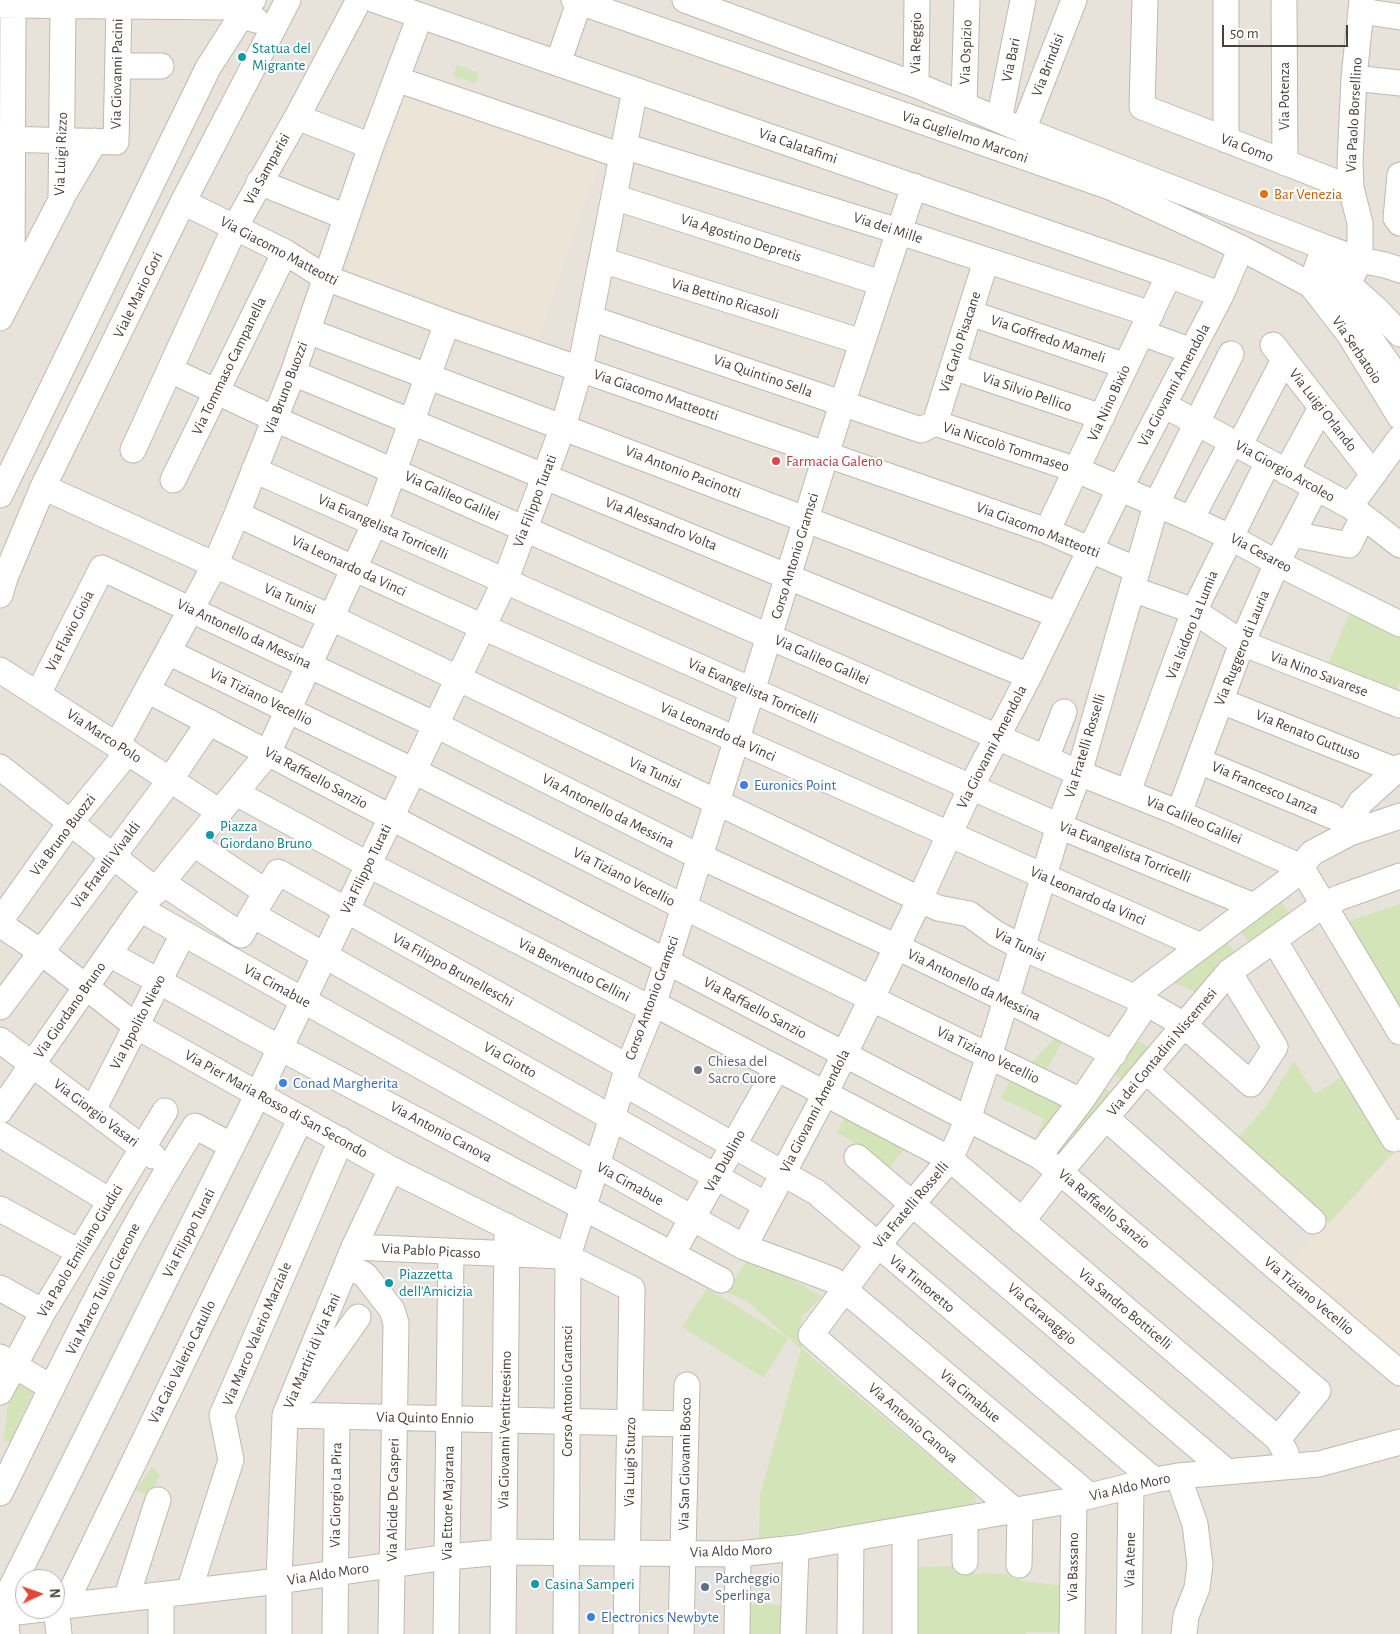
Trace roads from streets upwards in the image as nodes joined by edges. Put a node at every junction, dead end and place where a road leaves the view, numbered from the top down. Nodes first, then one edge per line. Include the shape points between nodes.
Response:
1 (282, 0) edge
2 (288, 0) edge
3 (359, 0) edge
4 (375, 0) edge
5 (917, 0) edge
6 (967, 0) edge
7 (1022, 0) edge
8 (1074, 0) edge
9 (1145, 0) edge
10 (1226, 0) edge
11 (1284, 0) edge
12 (578, 1) edge
13 (689, 1) edge
14 (9, 3) edge
15 (1362, 5) edge
16 (64, 6) junction
17 (119, 6) junction
18 (248, 6) edge
19 (420, 16) junction
20 (1400, 17) edge
21 (558, 64) junction
22 (118, 66) junction
23 (161, 66) dead end
24 (1354, 78) junction
25 (396, 79) junction
26 (1400, 83) edge
27 (916, 85) junction
28 (635, 90) junction
29 (964, 104) junction
30 (297, 117) junction
31 (999, 120) junction
32 (1023, 130) junction
33 (6, 139) edge
34 (62, 140) junction
35 (1226, 140) junction
36 (105, 141) junction
37 (371, 146) junction
38 (623, 151) junction
39 (1285, 162) junction
40 (1400, 175) edge
41 (259, 182) junction
42 (914, 186) junction
43 (1351, 188) junction
44 (614, 196) junction
45 (61, 200) junction
46 (183, 202) junction
47 (346, 217) junction
48 (1400, 222) edge
49 (235, 226) junction
50 (892, 229) junction
51 (1324, 247) junction
52 (1241, 248) junction
53 (285, 252) junction
54 (602, 260) junction
55 (1360, 260) junction
56 (986, 261) junction
57 (1400, 270) edge
58 (1169, 275) junction
59 (326, 278) junction
60 (875, 281) junction
61 (1311, 284) junction
62 (1348, 284) junction
63 (12, 295) junction
64 (1221, 295) junction
65 (970, 313) junction
66 (0, 318) edge
67 (590, 318) junction
68 (1356, 321) junction
69 (447, 324) junction
70 (1146, 324) junction
71 (308, 331) junction
72 (1400, 334) edge
73 (856, 340) junction
74 (1192, 351) junction
75 (1231, 354) dead end
76 (1126, 366) junction
77 (953, 367) junction
78 (580, 369) junction
79 (170, 370) junction
80 (293, 373) junction
81 (429, 376) junction
82 (1400, 381) edge
83 (217, 392) junction
84 (836, 401) junction
85 (1164, 405) junction
86 (1321, 408) junction
87 (1102, 417) junction
88 (1400, 417) edge
89 (275, 419) junction
90 (413, 422) junction
91 (935, 423) junction
92 (1196, 423) junction
93 (563, 427) junction
94 (1400, 438) edge
95 (1236, 444) junction
96 (133, 450) dead end
97 (820, 452) junction
98 (1277, 467) junction
99 (254, 470) junction
100 (1077, 470) junction
101 (394, 471) junction
102 (1373, 474) junction
103 (544, 476) junction
104 (173, 480) dead end
105 (43, 487) junction
106 (1316, 488) junction
107 (1119, 490) junction
108 (0, 495) edge
109 (1156, 506) junction
110 (1356, 512) junction
111 (237, 514) junction
112 (799, 517) junction
113 (1191, 520) junction
114 (375, 523) junction
115 (525, 529) junction
116 (1047, 531) junction
117 (1292, 534) junction
118 (1230, 537) junction
119 (1400, 546) edge
120 (1090, 549) junction
121 (1277, 563) junction
122 (215, 565) junction
123 (102, 568) joint
124 (355, 569) junction
125 (782, 574) junction
126 (1135, 579) junction
127 (505, 581) junction
128 (2, 583) edge
129 (191, 610) junction
130 (1194, 611) junction
131 (1058, 615) junction
132 (332, 618) junction
133 (1400, 624) edge
134 (483, 627) junction
135 (763, 634) junction
136 (1242, 643) junction
137 (168, 652) junction
138 (310, 665) junction
139 (0, 670) edge
140 (1029, 676) junction
141 (458, 679) junction
142 (746, 687) junction
143 (148, 690) junction
144 (38, 694) junction
145 (1222, 700) junction
146 (1400, 705) edge
147 (289, 711) junction
148 (1064, 712) dead end
149 (209, 722) junction
150 (436, 725) junction
151 (998, 737) junction
152 (731, 738) junction
153 (122, 748) junction
154 (268, 753) junction
155 (1046, 758) junction
156 (1199, 761) junction
157 (0, 767) edge
158 (1398, 768) edge
159 (414, 771) junction
160 (1079, 772) junction
161 (170, 780) junction
162 (971, 787) junction
163 (1128, 792) junction
164 (245, 798) junction
165 (711, 800) junction
166 (213, 808) junction
167 (1179, 813) junction
168 (1332, 816) dead end
169 (1400, 816) edge
170 (391, 817) junction
171 (70, 823) junction
172 (1059, 826) junction
173 (1350, 833) junction
174 (948, 834) junction
175 (194, 844) junction
176 (694, 854) junction
177 (112, 856) junction
178 (368, 865) junction
179 (1301, 867) junction
180 (1044, 876) junction
181 (1400, 876) edge
182 (272, 882) junction
183 (161, 888) junction
184 (920, 900) junction
185 (678, 904) junction
186 (1324, 905) junction
187 (1254, 906) junction
188 (140, 910) junction
189 (346, 910) junction
190 (253, 915) junction
191 (0, 922) edge
192 (183, 934) junction
193 (1274, 940) junction
194 (1200, 946) junction
195 (897, 947) junction
196 (1021, 947) junction
197 (41, 952) junction
198 (109, 954) junction
199 (324, 956) junction
200 (661, 958) junction
201 (1229, 972) junction
202 (158, 982) junction
203 (86, 987) junction
204 (871, 997) junction
205 (1005, 999) junction
206 (1141, 1000) junction
207 (303, 1001) junction
208 (646, 1004) junction
209 (0, 1007) edge
210 (1184, 1025) junction
211 (136, 1026) junction
212 (1400, 1032) edge
213 (0, 1040) edge
214 (280, 1048) junction
215 (844, 1054) junction
216 (1114, 1054) junction
217 (989, 1056) junction
218 (32, 1064) junction
219 (777, 1068) junction
220 (1146, 1071) junction
221 (626, 1075) junction
222 (258, 1094) junction
223 (825, 1094) junction
224 (1081, 1101) junction
225 (93, 1110) junction
226 (0, 1111) edge
227 (165, 1111) dead end
228 (301, 1118) junction
229 (612, 1118) junction
230 (1106, 1118) junction
231 (968, 1119) junction
232 (0, 1134) edge
233 (1397, 1136) edge
234 (341, 1140) junction
235 (232, 1146) junction
236 (733, 1146) junction
237 (142, 1147) junction
238 (1038, 1156) junction
239 (857, 1157) dead end
240 (950, 1159) junction
241 (598, 1165) junction
242 (168, 1168) junction
243 (392, 1169) junction
244 (1060, 1172) junction
245 (783, 1174) junction
246 (716, 1176) junction
247 (110, 1201) junction
248 (913, 1204) junction
249 (766, 1206) junction
250 (584, 1208) junction
251 (0, 1209) edge
252 (693, 1218) junction
253 (1022, 1221) junction
254 (1313, 1221) dead end
255 (507, 1226) junction
256 (877, 1246) junction
257 (744, 1247) junction
258 (80, 1252) junction
259 (451, 1252) junction
260 (507, 1254) junction
261 (672, 1254) junction
262 (568, 1256) junction
263 (351, 1257) junction
264 (721, 1280) dead end
265 (0, 1288) edge
266 (632, 1289) joint
267 (844, 1289) junction
268 (43, 1312) junction
269 (358, 1317) dead end
270 (811, 1335) joint
271 (7, 1361) edge
272 (1400, 1373) edge
273 (686, 1385) dead end
274 (52, 1388) junction
275 (0, 1392) edge
276 (285, 1415) junction
277 (337, 1416) junction
278 (395, 1418) junction
279 (449, 1419) junction
280 (506, 1420) junction
281 (567, 1421) junction
282 (630, 1422) junction
283 (686, 1424) junction
284 (1278, 1439) junction
285 (1400, 1442) edge
286 (1294, 1465) junction
287 (1226, 1471) junction
288 (1178, 1476) junction
289 (1142, 1483) junction
290 (0, 1493) edge
291 (1082, 1498) junction
292 (158, 1500) dead end
293 (1018, 1510) junction
294 (965, 1520) junction
295 (906, 1530) junction
296 (851, 1539) junction
297 (796, 1548) junction
298 (503, 1552) junction
299 (566, 1553) junction
300 (628, 1553) junction
301 (683, 1553) junction
302 (738, 1554) junction
303 (447, 1557) junction
304 (965, 1562) dead end
305 (392, 1565) junction
306 (1019, 1565) dead end
307 (335, 1572) junction
308 (279, 1582) junction
309 (65, 1586) edge
310 (189, 1591) junction
311 (161, 1595) junction
312 (126, 1599) junction
313 (65, 1607) edge
314 (56, 1619) edge
315 (4, 1621) edge
316 (59, 1634) edge
317 (161, 1634) edge
318 (279, 1634) edge
319 (335, 1634) edge
320 (391, 1634) edge
321 (446, 1634) edge
322 (503, 1634) edge
323 (566, 1634) edge
324 (626, 1634) edge
325 (681, 1634) edge
326 (737, 1634) edge
327 (793, 1634) edge
328 (850, 1634) edge
329 (905, 1634) edge
330 (1072, 1634) edge
331 (1128, 1634) edge
332 (1184, 1634) edge

1 - 18 street via 263,19 249,18
2 - 46 street, Viale Mario Gori
3 - 30 street, Via Samparisi
4 - 19 street, Via Calatafimi
5 - 27 street, Via Reggio
6 - 29 street, Via Ospizio
7 - 31 street, Via Bari
8 - 32 street, Via Brindisi
9 - 35 street, Via Como via 1142,107
10 - 35 street
11 - 39 street, Via Potenza
12 - 21 street
12 - 52 street, Via Guglielmo Marconi via 1110,187
13 - 27 street, Via Guglielmo Marconi
14 - 16 street
14 - 33 street
15 - 20 street
15 - 24 street, Via Paolo Borsellino
16 - 17 street
16 - 34 street, Via Luigi Rizzo
17 - 18 street
17 - 22 street, Via Giovanni Pacini
18 - 108 street via 208,68
19 - 21 street, Via Calatafimi
19 - 25 street, Via Bruno Buozzi
21 - 28 street, Via Calatafimi
22 - 23 street
22 - 36 street, Via Giovanni Pacini
24 - 26 street
24 - 43 street, Via Paolo Borsellino
25 - 37 street, Via Bruno Buozzi
25 - 38 street, Via dei Mille
27 - 29 street, Via Guglielmo Marconi
28 - 38 street, Via Filippo Turati
28 - 42 street, Via Calatafimi
29 - 31 street, Via Guglielmo Marconi
30 - 37 street
30 - 41 street, Via Samparisi
31 - 32 street, Via Guglielmo Marconi
32 - 51 street, Via Guglielmo Marconi
33 - 34 street
33 - 63 street
34 - 36 street
34 - 45 street, Via Luigi Rizzo
35 - 39 street, Via Como
36 - 45 street
37 - 47 street, Via Bruno Buozzi
38 - 44 street, Via Filippo Turati
38 - 50 street, Via dei Mille
39 - 43 street, Via Como
40 - 48 street via 1396,218
41 - 47 street
41 - 49 street, Via Samparisi
42 - 50 street, Corso Antonio Gramsci
42 - 58 street, Via Calatafimi
43 - 55 street, Via Paolo Borsellino via 1360,223
44 - 54 street, Via Filippo Turati
44 - 60 street, Via Agostino Depretis
45 - 63 street, Via Luigi Rizzo
46 - 49 street, Via Giacomo Matteotti
46 - 105 street, Viale Mario Gori
47 - 59 street, Via Bruno Buozzi
49 - 53 street, Via Giacomo Matteotti
49 - 79 street, Via Samparisi
50 - 56 street, Via dei Mille
50 - 60 street, Corso Antonio Gramsci
51 - 55 street, Via Guglielmo Marconi
51 - 61 street
51 - 62 street, Via Serbatoio
52 - 61 street, Via Guglielmo Marconi
52 - 64 street, Via Giovanni Amendola
53 - 59 street, Via Giacomo Matteotti
53 - 83 street, Via Tommaso Campanella
54 - 67 street, Via Filippo Turati
54 - 73 street, Via Bettino Ricasoli
55 - 57 street, Via Guglielmo Marconi
55 - 62 street
56 - 65 street, Via Carlo Pisacane
56 - 70 street, Via dei Mille
58 - 64 street, Via Calatafimi
58 - 70 street, Via Nino Bixio
59 - 69 street, Via Giacomo Matteotti
59 - 71 street, Via Bruno Buozzi
60 - 73 street, Corso Antonio Gramsci
61 - 62 street, Via Guglielmo Marconi
61 - 68 street, Via Serbatoio
62 - 68 street
62 - 68 street, Via Serbatoio
63 - 66 street, Via Luigi Rizzo
64 - 74 street, Via Giovanni Amendola
65 - 76 street, Via Goffredo Mameli
65 - 77 street, Via Carlo Pisacane
67 - 78 street, Via Filippo Turati
67 - 84 street, Via Quintino Sella
68 - 72 street, Via Serbatoio
68 - 82 street, Via Serbatoio
68 - 88 street, Via Serbatoio
69 - 78 street, Via Giacomo Matteotti
69 - 81 street, Via Giordano Bruno
70 - 74 street, Via dei Mille
70 - 76 street, Via Nino Bixio
71 - 80 street, Via Bruno Buozzi
71 - 81 street, Via Antonio Pacinotti
73 - 84 street, Corso Antonio Gramsci
74 - 85 street, Via Giovanni Amendola
75 - 92 street, Via Fratelli Rosselli
76 - 87 street, Via Nino Bixio
77 - 87 street, Via Silvio Pellico
77 - 91 street, Via Carlo Pisacane
78 - 93 street, Via Filippo Turati
78 - 97 street, Via Giacomo Matteotti
79 - 83 street, Via Galileo Galilei
79 - 96 street, Via Samparisi
80 - 89 street, Via Bruno Buozzi
80 - 90 street, Via Alessandro Volta
81 - 90 street, Via Giordano Bruno
81 - 93 street, Via Antonio Pacinotti
83 - 89 street, Via Galileo Galilei
83 - 104 street, Via Tommaso Campanella
84 - 91 street, Via Quintino Sella via 921,430
84 - 97 street, Corso Antonio Gramsci
85 - 92 street, Via Giorgio Arcoleo
85 - 107 street, Via Giovanni Amendola
86 - 95 street, Via Luigi Orlando via 1278,352
86 - 98 street, Via Isidoro La Lumia
86 - 102 street, Via Luigi Orlando
87 - 100 street, Via Nino Bixio
89 - 99 street, Via Bruno Buozzi
89 - 101 street, Via Galileo Galilei
90 - 101 street, Via Giordano Bruno
90 - 103 street, Via Alessandro Volta
91 - 100 street, Via Niccolò Tommaseo
92 - 95 street, Via Giorgio Arcoleo
92 - 109 street, Via Fratelli Rosselli
93 - 103 street, Via Filippo Turati
93 - 112 street, Via Antonio Pacinotti
94 - 102 street
95 - 98 street, Via Giorgio Arcoleo
95 - 113 street
97 - 112 street, Corso Antonio Gramsci
97 - 116 street, Via Giacomo Matteotti
98 - 106 street, Via Giorgio Arcoleo
98 - 118 street, Via Isidoro La Lumia
99 - 111 street, Via Bruno Buozzi
99 - 114 street, Via Evangelista Torricelli
100 - 107 street, Via Niccolò Tommaseo
100 - 116 street, Via Nino Bixio
101 - 114 street, Via Giordano Bruno
101 - 115 street, Via Galileo Galilei
102 - 110 street
103 - 115 street, Via Filippo Turati
103 - 125 street, Via Alessandro Volta
105 - 122 street, Via Tunisi
105 - 128 street, Viale Mario Gori
106 - 110 street, Via Giorgio Arcoleo
106 - 117 street, Via Ruggero di Lauria
107 - 109 street, Via Cesareo
107 - 120 street, Via Giovanni Amendola
109 - 113 street, Via Cesareo
109 - 126 street, Via Fratelli Rosselli
110 - 117 street via 1349,546
110 - 119 street, Via Giorgio Arcoleo
111 - 122 street, Via Bruno Buozzi
111 - 124 street, Via Leonardo da Vinci
112 - 125 street, Corso Antonio Gramsci
112 - 131 street, Via Antonio Pacinotti
113 - 118 street, Via Cesareo
114 - 124 street, Via Giordano Bruno
114 - 127 street, Via Evangelista Torricelli
115 - 127 street, Via Filippo Turati
115 - 135 street, Via Galileo Galilei
116 - 120 street, Via Giacomo Matteotti
117 - 121 street, Via Ruggero di Lauria
118 - 121 street, Via Cesareo
118 - 130 street, Via Isidoro La Lumia
120 - 126 street, Via Giacomo Matteotti
120 - 131 street, Via Giovanni Amendola
121 - 133 street, Via Cesareo
121 - 136 street, Via Ruggero di Lauria
122 - 129 street, Via Bruno Buozzi
122 - 132 street, Via Tunisi
123 - 129 street, Via Antonello da Messina
123 - 144 street, Via Flavio Gioia
124 - 132 street, Via Giordano Bruno
124 - 134 street, Via Leonardo da Vinci
125 - 135 street, Corso Antonio Gramsci
125 - 140 street, Via Alessandro Volta
126 - 130 street, Via Nino Savarese
126 - 160 street, Via Fratelli Rosselli
127 - 134 street, Via Filippo Turati
127 - 142 street, Via Evangelista Torricelli
129 - 137 street, Via Bruno Buozzi
129 - 138 street, Via Antonello da Messina
130 - 136 street, Via Nino Savarese
130 - 163 street, Via Isidoro La Lumia
131 - 140 street, Via Giovanni Amendola
132 - 138 street, Via Giordano Bruno
132 - 141 street, Via Tunisi
134 - 141 street, Via Filippo Turati
134 - 152 street, Via Leonardo da Vinci
135 - 142 street, Corso Antonio Gramsci
135 - 151 street, Via Galileo Galilei
136 - 145 street, Via Ruggero di Lauria
136 - 146 street, Via Nino Savarese
137 - 143 street, Via Bruno Buozzi
137 - 147 street, Via Tiziano Vecellio
138 - 147 street, Via Giordano Bruno
138 - 150 street, Via Antonello da Messina
139 - 144 street, Via Marco Polo
140 - 151 street, Via Giovanni Amendola
141 - 150 street, Via Filippo Turati
141 - 165 street, Via Tunisi
142 - 152 street, Corso Antonio Gramsci
142 - 162 street, Via Evangelista Torricelli
143 - 149 street, Via Raffaello Sanzio
143 - 153 street, Via Bruno Buozzi
144 - 153 street, Via Marco Polo
145 - 156 street, Via Ruggero di Lauria
145 - 158 street, Via Renato Guttuso
147 - 154 street, Via Giordano Bruno
147 - 159 street, Via Tiziano Vecellio
148 - 155 street
149 - 154 street, Via Raffaello Sanzio
149 - 161 street, Via Fratelli Vivaldi
150 - 159 street, Via Filippo Turati
150 - 176 street, Via Antonello da Messina
151 - 155 street, Via Galileo Galilei
151 - 162 street, Via Giovanni Amendola
152 - 165 street, Corso Antonio Gramsci
152 - 174 street, Via Leonardo da Vinci
153 - 161 street, Via Marco Polo
153 - 171 street, Via Bruno Buozzi
154 - 164 street, Via Giordano Bruno
154 - 170 street, Via Raffaello Sanzio
155 - 160 street, Via Galileo Galilei
156 - 167 street, Via Ruggero di Lauria
156 - 168 street, Via Francesco Lanza
157 - 171 street
158 - 173 street via 1362,802 1349,822
159 - 170 street, Via Filippo Turati
159 - 185 street, Via Tiziano Vecellio
160 - 163 street, Via Galileo Galilei
160 - 172 street, Via Fratelli Rosselli
161 - 166 street, Via Marco Polo
161 - 177 street, Via Fratelli Vivaldi
162 - 172 street, Via Evangelista Torricelli
162 - 174 street, Via Giovanni Amendola
163 - 167 street, Via Galileo Galilei
164 - 166 street, Via Giordano Bruno
164 - 178 street, Via Benvenuto Cellini
165 - 176 street, Corso Antonio Gramsci
165 - 184 street, Via Tunisi
166 - 175 street, Via Giordano Bruno
167 - 179 street, Via Galileo Galilei
169 - 173 street
170 - 178 street, Via Filippo Turati
170 - 200 street, Via Raffaello Sanzio
171 - 177 street
171 - 191 street, Via Bruno Buozzi
172 - 180 street, Via Fratelli Rosselli
172 - 187 street, Via Evangelista Torricelli
173 - 179 street via 1312,853
174 - 180 street, Via Leonardo da Vinci
174 - 184 street, Via Giovanni Amendola
175 - 182 street via 215,858
175 - 183 street, Via Giordano Bruno
176 - 185 street, Corso Antonio Gramsci
176 - 195 street, Via Antonello da Messina
177 - 183 street
177 - 197 street, Via Fratelli Vivaldi
178 - 189 street, Via Filippo Turati
178 - 208 street, Via Benvenuto Cellini
179 - 186 street
179 - 187 street
180 - 194 street, Via Leonardo da Vinci
180 - 196 street, Via Fratelli Rosselli
181 - 186 street, Via dei Contadini Niscemesi
182 - 189 street, Via Filippo Brunelleschi
182 - 190 street
183 - 188 street, Via Giordano Bruno
183 - 190 street via 241,935
184 - 195 street, Via Giovanni Amendola
184 - 196 street, Via Tunisi via 938,908 969,914
185 - 200 street, Corso Antonio Gramsci
185 - 204 street, Via Tiziano Vecellio
186 - 193 street, Via dei Contadini Niscemesi
186 - 212 street
187 - 194 street
188 - 192 street, Via Cimabue
188 - 198 street, Via Giordano Bruno
189 - 199 street, Via Filippo Turati
189 - 221 street, Via Filippo Brunelleschi
190 - 199 street, Via Giotto
191 - 197 street, Via Pier Maria Rosso di San Secondo
192 - 202 street, Via Ippolito Nievo
192 - 207 street, Via Cimabue
193 - 201 street, Via dei Contadini Niscemesi
193 - 233 street
194 - 206 street via 1142,990
195 - 204 street, Via Giovanni Amendola
195 - 205 street, Via Antonello da Messina
196 - 205 street, Via Fratelli Rosselli
196 - 206 street, Via Tunisi
197 - 203 street, Via Pier Maria Rosso di San Secondo
197 - 209 street, Via Fratelli Vivaldi
198 - 202 street, Via Antonio Canova
198 - 203 street, Via Giordano Bruno
199 - 207 street, Via Filippo Turati
199 - 229 street, Via Giotto
200 - 208 street, Corso Antonio Gramsci
200 - 215 street, Via Raffaello Sanzio
201 - 210 street, Via dei Contadini Niscemesi
201 - 210 street, Via Tunisi via 1274,1047 1251,1084
202 - 211 street, Via Ippolito Nievo
202 - 214 street, Via Antonio Canova
203 - 211 street, Via Pier Maria Rosso di San Secondo
203 - 218 street, Via Giordano Bruno
204 - 215 street, Via Giovanni Amendola
204 - 217 street, Via Tiziano Vecellio
205 - 216 street, Via Antonello da Messina
205 - 217 street, Via Fratelli Rosselli
206 - 210 street, Via Tunisi
206 - 216 street via 1139,1015
207 - 214 street, Via Filippo Turati
207 - 241 street, Via Cimabue
208 - 219 street, Via Benvenuto Cellini via 664,1008
208 - 221 street, Corso Antonio Gramsci
210 - 220 street, Via dei Contadini Niscemesi
211 - 222 street, Via Pier Maria Rosso di San Secondo
211 - 225 street, Via Ippolito Nievo
213 - 218 street, Via Giorgio Vasari
214 - 222 street, Via Filippo Turati
214 - 250 street, Via Antonio Canova
215 - 223 street, Via Giovanni Amendola
215 - 231 street, Via Raffaello Sanzio
216 - 224 street
217 - 224 street, Via Tiziano Vecellio
217 - 231 street, Via Fratelli Rosselli
218 - 225 street, Via Giorgio Vasari
218 - 226 street, Via Giordano Bruno
219 - 223 street, Via Benvenuto Cellini
219 - 236 street, Via Dublino
220 - 230 street, Via dei Contadini Niscemesi
220 - 254 street
221 - 229 street, Corso Antonio Gramsci
221 - 236 street, Via Tintoretto
222 - 228 street, Via Pier Maria Rosso di San Secondo
222 - 235 street, Via Filippo Turati
223 - 240 street, Via Benvenuto Cellini
223 - 245 street, Via Giovanni Amendola
224 - 238 street
225 - 237 street, Via Giorgio Vasari
227 - 237 street, Via Paolo Emiliano Giudici
228 - 234 street, Via Pier Maria Rosso di San Secondo
228 - 309 street, Via Caio Valerio Catullo
229 - 241 street, Corso Antonio Gramsci
229 - 246 street, Via Giotto
230 - 244 street, Via dei Contadini Niscemesi
230 - 272 street, Via Tiziano Vecellio
231 - 238 street, Via Raffaello Sanzio
231 - 240 street, Via Fratelli Rosselli
232 - 247 street
234 - 243 street, Via Pier Maria Rosso di San Secondo
234 - 310 street, Via Marco Valerio Marziale via 222,1415 231,1460
235 - 242 street, Via Marco Tullio Cicerone via 195,1126
235 - 315 street, Via Filippo Turati via 7,1596
236 - 245 street, Via Tintoretto
236 - 246 street, Via Dublino
237 - 242 street, Via Giorgio Vasari
237 - 247 street, Via Paolo Emiliano Giudici
238 - 244 street, Via Raffaello Sanzio
239 - 248 street, Via Caravaggio
240 - 248 street, Via Fratelli Rosselli
240 - 253 street, Via Sandro Botticelli
241 - 250 street, Corso Antonio Gramsci
241 - 252 street, Via Cimabue
242 - 274 street, Via Marco Tullio Cicerone via 118,1256
243 - 255 street, Via Pier Maria Rosso di San Secondo
243 - 263 street, Via Martiri di Via Fani
244 - 253 street, Via dei Contadini Niscemesi
244 - 284 street, Via Raffaello Sanzio via 1318,1391
245 - 249 street, Via Giovanni Amendola
245 - 256 street, Via Tintoretto via 816,1192
246 - 249 street, Via Giotto
246 - 252 street, Via Dublino
247 - 258 street, Via Paolo Emiliano Giudici
248 - 256 street, Via Fratelli Rosselli
248 - 287 street, Via Caravaggio
249 - 257 street, Via Giovanni Amendola
250 - 261 street, Via Antonio Canova
250 - 262 street, Corso Antonio Gramsci
251 - 258 street
252 - 257 street, Via Cimabue
252 - 261 street, Via Dublino
253 - 284 street, Via Sandro Botticelli
255 - 260 street, Via Giovanni Ventitreesimo
255 - 262 street, Via Pier Maria Rosso di San Secondo
256 - 267 street, Via Fratelli Rosselli
256 - 289 street, Via Tintoretto
257 - 267 street, Via Cimabue via 833,1280
258 - 268 street, Via Paolo Emiliano Giudici
259 - 260 street, Via Pablo Picasso
259 - 263 street, Via Pablo Picasso
259 - 279 street, Via Ettore Majorana
260 - 262 street, Via Pablo Picasso
260 - 280 street, Via Giovanni Ventitreesimo
261 - 264 street, Via Antonio Canova
262 - 266 street, Via Pier Maria Rosso di San Secondo
262 - 281 street, Corso Antonio Gramsci
263 - 276 street, Via Martiri di Via Fani
263 - 278 street, Via Alcide De Gasperi via 392,1310 396,1323
265 - 268 street
266 - 282 street, Via Luigi Sturzo
267 - 270 street, Via Fratelli Rosselli
267 - 291 street, Via Cimabue
268 - 271 street, Via Paolo Emiliano Giudici
269 - 276 street via 309,1387
270 - 293 street, Via Antonio Canova
271 - 274 street
271 - 275 street, Via Paolo Emiliano Giudici
273 - 283 street, Via San Giovanni Bosco
274 - 290 street, Via Marco Tullio Cicerone
276 - 277 street, Via Quinto Ennio
276 - 308 street, Via Martiri di Via Fani
277 - 278 street, Via Quinto Ennio
277 - 307 street, Via Giorgio La Pira
278 - 279 street, Via Quinto Ennio
278 - 305 street, Via Alcide De Gasperi
279 - 280 street, Via Quinto Ennio
279 - 303 street, Via Ettore Majorana
280 - 281 street, Via Quinto Ennio
280 - 298 street, Via Giovanni Ventitreesimo
281 - 282 street, Via Quinto Ennio
281 - 299 street, Corso Antonio Gramsci
282 - 283 street, Via Quinto Ennio
282 - 300 street, Via Luigi Sturzo
283 - 301 street, Via San Giovanni Bosco
284 - 286 street, Via Sandro Botticelli
285 - 286 street, Via Aldo Moro via 1319,1464
286 - 287 street, Via Aldo Moro
287 - 288 street, Via Aldo Moro
288 - 289 street, Via Aldo Moro
288 - 332 street via 1195,1524 1200,1565
289 - 291 street, Via Aldo Moro
289 - 331 street, Via Atene
291 - 293 street, Via Aldo Moro
291 - 330 street, Via Bassano
292 - 312 street
293 - 294 street, Via Aldo Moro
293 - 306 street
294 - 295 street, Via Aldo Moro
294 - 304 street
295 - 296 street, Via Aldo Moro
295 - 329 street
296 - 297 street, Via Aldo Moro
296 - 328 street
297 - 302 street, Via Aldo Moro
297 - 327 street
298 - 299 street, Via Aldo Moro
298 - 303 street, Via Aldo Moro
298 - 322 street, Via Giovanni Ventitreesimo
299 - 300 street, Via Aldo Moro
299 - 323 street, Corso Antonio Gramsci
300 - 301 street, Via Aldo Moro
300 - 324 street, Via Luigi Sturzo
301 - 302 street, Via Aldo Moro
301 - 325 street, Via San Giovanni Bosco
302 - 326 street
303 - 305 street, Via Aldo Moro
303 - 321 street, Via Ettore Majorana
305 - 307 street, Via Aldo Moro
305 - 320 street, Via Alcide De Gasperi
307 - 308 street, Via Aldo Moro
307 - 319 street, Via Giorgio La Pira
308 - 310 street, Via Aldo Moro
308 - 318 street, Via Martiri di Via Fani
310 - 311 street, Via Aldo Moro
311 - 312 street, Via Aldo Moro
311 - 317 street
312 - 313 street, Via Aldo Moro
314 - 316 street

